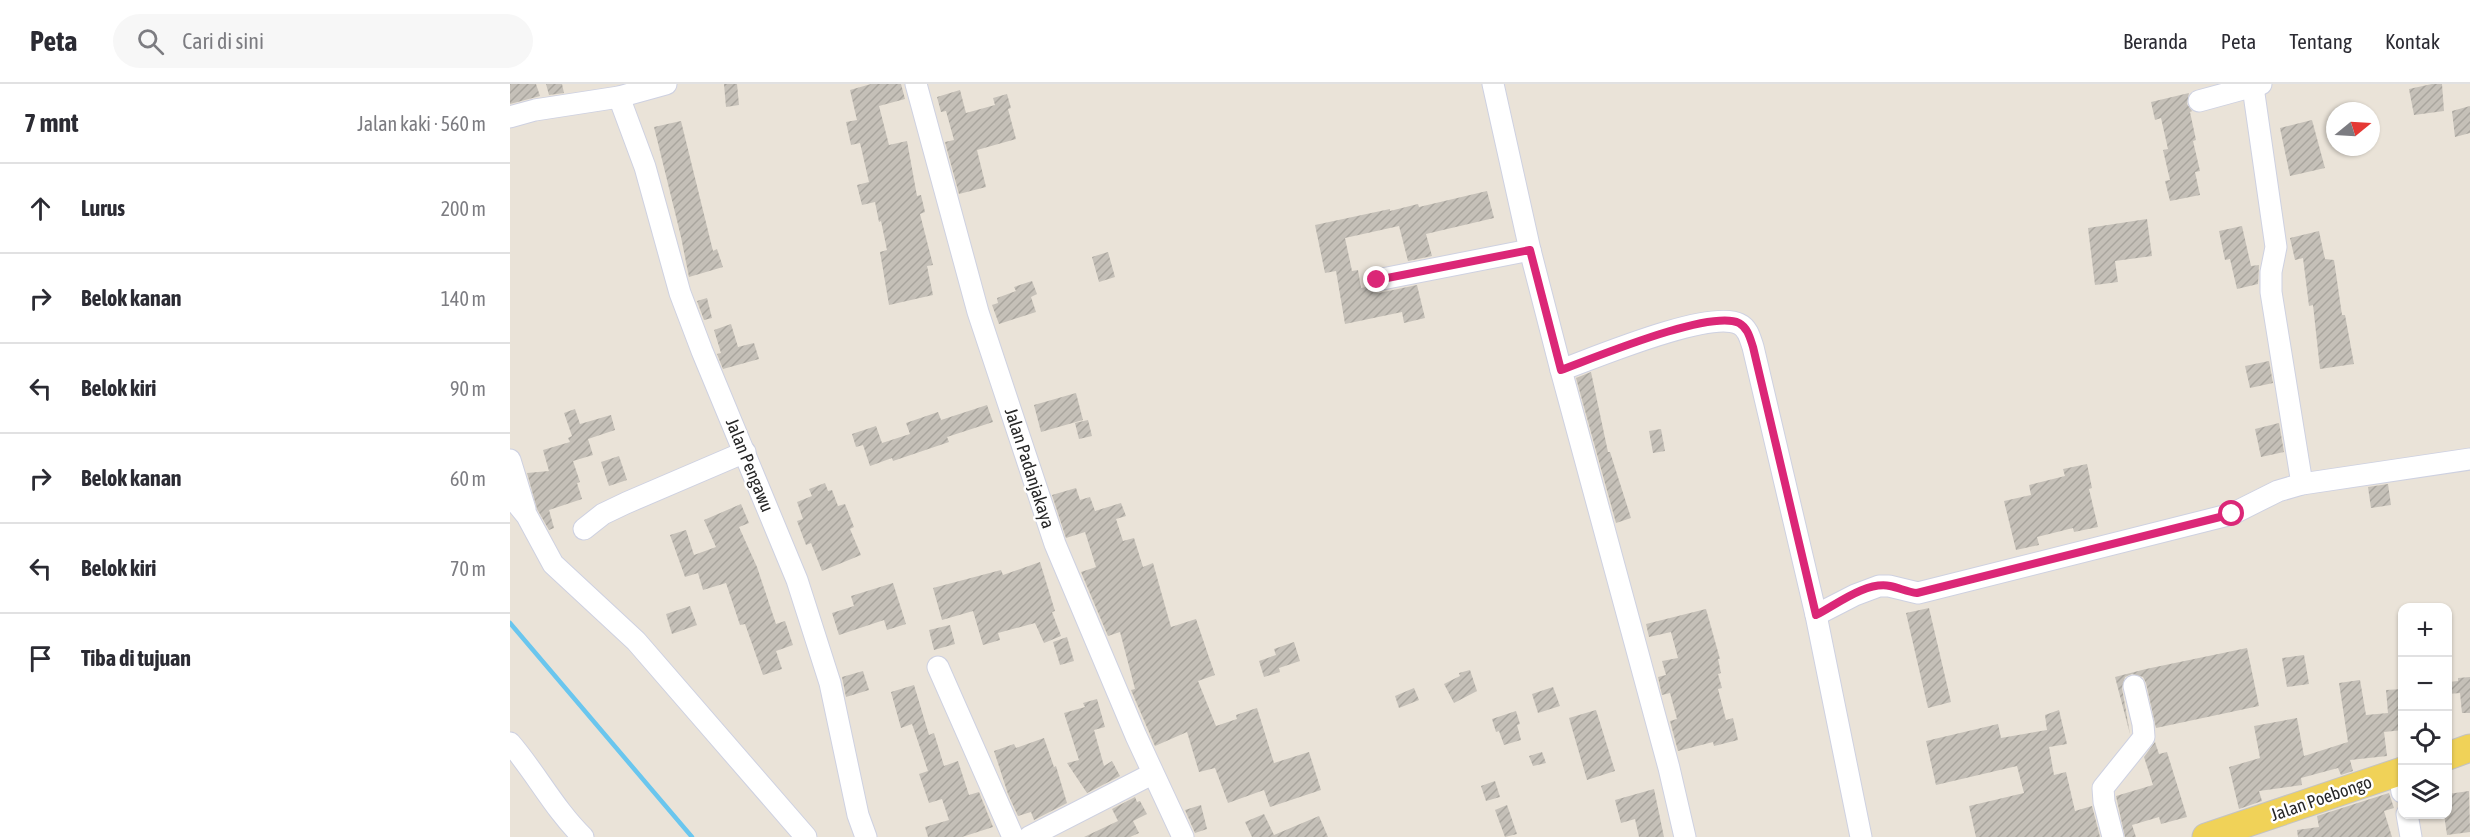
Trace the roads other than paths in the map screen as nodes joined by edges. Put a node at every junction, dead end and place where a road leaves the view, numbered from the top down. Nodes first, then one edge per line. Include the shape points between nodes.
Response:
1 (666, 84) edge
2 (916, 84) edge
3 (1492, 84) edge
4 (2257, 85) edge
5 (619, 97) junction
6 (2199, 101) dead end
7 (510, 117) edge
8 (1530, 250) junction
9 (1377, 280) dead end
10 (1561, 370) junction
11 (745, 452) junction
12 (2470, 459) edge
13 (510, 460) edge
14 (2302, 484) junction
15 (510, 495) edge
16 (527, 516) junction
17 (584, 529) dead end
18 (1816, 615) junction
19 (938, 667) dead end
20 (2134, 686) dead end
21 (510, 743) edge
22 (2470, 748) edge
23 (2452, 755) edge
24 (510, 768) edge
25 (535, 774) junction
26 (1152, 774) junction
27 (2398, 779) edge
28 (2408, 819) edge
29 (583, 837) edge
30 (806, 837) edge
31 (866, 837) edge
32 (1013, 837) edge
33 (1029, 837) edge
34 (1183, 837) edge
35 (1685, 837) edge
36 (1862, 837) edge
37 (2113, 837) edge
38 (2206, 837) edge
39 (2411, 837) edge

1 - 5 street
2 - 26 street, Jalan Padanjakaya via 978,312 1051,533
3 - 8 street
4 - 6 street
4 - 14 street via 2276,247 2271,292
5 - 7 street
5 - 11 street, Jalan Pengawu via 645,167 680,293
8 - 9 street
8 - 10 street
10 - 18 street via 1693,326 1724,321 1741,324 1753,347
10 - 35 street
11 - 17 street via 626,503
11 - 31 street, Jalan Pengawu via 797,580 830,683
12 - 14 street
13 - 16 street
14 - 18 street via 2278,491 2232,514 1917,593 1890,586 1872,588
15 - 16 street
16 - 30 street via 553,564 636,641
18 - 36 street
19 - 32 street
20 - 37 street via 2144,737 2103,788
21 - 25 street
22 - 23 main road
24 - 25 street
25 - 29 street
26 - 33 street
26 - 34 street, Jalan Padanjakaya
27 - 38 main road, Jalan Poebongo
28 - 39 street

